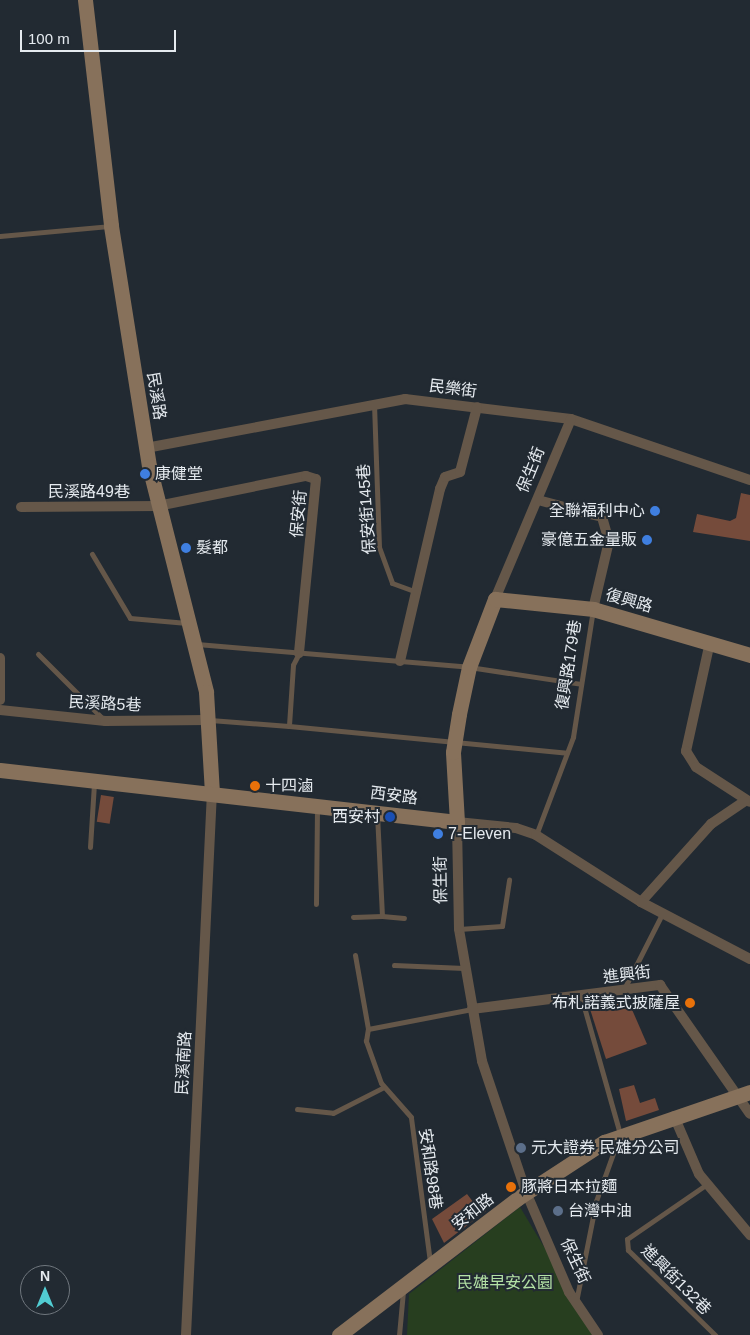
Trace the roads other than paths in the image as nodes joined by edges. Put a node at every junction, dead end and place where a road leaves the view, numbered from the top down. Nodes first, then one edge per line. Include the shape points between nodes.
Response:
1 (85, 0) edge
2 (111, 226) junction
3 (0, 236) edge
4 (374, 404) junction
5 (477, 407) junction
6 (571, 420) junction
7 (146, 448) junction
8 (750, 480) edge
9 (538, 500) junction
10 (158, 506) junction
11 (21, 507) dead end
12 (92, 554) dead end
13 (417, 592) junction
14 (495, 599) junction
15 (593, 609) junction
16 (190, 623) junction
17 (710, 642) junction
18 (196, 644) junction
19 (299, 652) junction
20 (38, 654) dead end
21 (750, 655) edge
22 (0, 658) edge
23 (400, 661) junction
24 (469, 667) junction
25 (581, 684) junction
26 (0, 700) edge
27 (0, 710) edge
28 (208, 720) junction
29 (105, 721) junction
30 (289, 726) junction
31 (455, 740) junction
32 (567, 753) junction
33 (0, 770) edge
34 (94, 780) junction
35 (212, 792) junction
36 (747, 802) edge
37 (318, 805) junction
38 (377, 812) junction
39 (457, 822) junction
40 (536, 835) junction
41 (90, 847) dead end
42 (509, 880) dead end
43 (641, 902) junction
44 (316, 904) dead end
45 (662, 914) junction
46 (382, 916) junction
47 (353, 918) dead end
48 (404, 918) dead end
49 (459, 928) junction
50 (355, 955) dead end
51 (750, 959) edge
52 (394, 965) dead end
53 (464, 968) junction
54 (623, 990) junction
55 (581, 996) junction
56 (472, 1009) junction
57 (368, 1029) junction
58 (384, 1087) junction
59 (743, 1094) edge
60 (297, 1109) dead end
61 (750, 1114) edge
62 (674, 1116) junction
63 (620, 1134) junction
64 (707, 1184) junction
65 (526, 1192) junction
66 (750, 1235) edge
67 (430, 1268) junction
68 (403, 1290) junction
69 (576, 1302) junction
70 (186, 1335) edge
71 (339, 1335) edge
72 (399, 1335) edge
73 (598, 1335) edge
74 (715, 1335) edge

1 - 2 street, 民溪路
2 - 3 lane
2 - 7 street, 民溪路
4 - 5 street, 民樂街 via 405,399
4 - 7 street, 民樂街
4 - 13 lane, 保安街145巷 via 379,547 392,583
5 - 6 street, 民樂街
5 - 13 street via 460,472 445,477 440,489
6 - 8 street, 民樂街
6 - 9 street, 保生街
7 - 10 street, 民溪路
9 - 14 street, 保生街
9 - 15 street, 復興路179巷 via 602,517 609,541
10 - 11 street, 民溪路49巷
10 - 16 street, 民溪路
10 - 19 street, 保安街 via 306,476 316,479
12 - 16 lane via 130,618
13 - 23 street
14 - 15 street, 復興路
14 - 24 street, 保生街
15 - 17 street, 復興路
15 - 25 lane, 復興路179巷
16 - 18 street, 民溪路
17 - 21 street, 復興路
17 - 36 street via 686,751 696,767
18 - 19 lane
18 - 28 street, 民溪路
19 - 23 lane
19 - 30 lane via 293,665
20 - 29 lane
22 - 26 street
23 - 24 lane
24 - 25 lane
24 - 31 street, 保生街
25 - 32 lane, 復興路179巷
27 - 29 street, 民溪路5巷
28 - 29 street, 民溪路5巷
28 - 30 lane
28 - 35 street, 民溪路
30 - 31 lane
31 - 32 lane
31 - 39 street, 保生街
32 - 40 lane, 復興路179巷
33 - 34 street, 西安路
34 - 35 street, 西安路
34 - 41 lane
35 - 37 street, 西安路
35 - 70 street, 民溪南路
36 - 43 street via 711,824
37 - 38 street, 西安路
37 - 44 lane
38 - 39 street, 西安路
38 - 46 lane
39 - 40 street, 西安路 via 516,828
39 - 49 street, 保生街
40 - 43 street, 西安路
42 - 49 lane via 502,926
43 - 45 street, 西安路
45 - 51 street, 西安路
45 - 54 lane
46 - 47 lane
46 - 48 lane
49 - 53 street, 保生街
50 - 57 lane
52 - 53 lane
53 - 56 street, 保生街
54 - 55 street, 進興街
54 - 59 street, 進興街 via 660,985
55 - 56 street, 進興街
55 - 63 lane
56 - 57 lane
56 - 65 street, 保生街 via 482,1061
57 - 58 lane via 366,1041
58 - 60 lane via 333,1113
58 - 67 lane, 安和路98巷 via 411,1117
59 - 61 street, 進興街
59 - 62 street, 安和路
62 - 63 street, 安和路
62 - 64 street
63 - 65 street, 安和路
63 - 69 lane via 596,1201
64 - 66 street
64 - 74 lane, 進興街132巷 via 627,1239 628,1250
65 - 67 street, 安和路
65 - 69 street, 保生街
67 - 68 street, 安和路
68 - 71 street, 安和路
68 - 72 lane
69 - 73 street, 保生街

